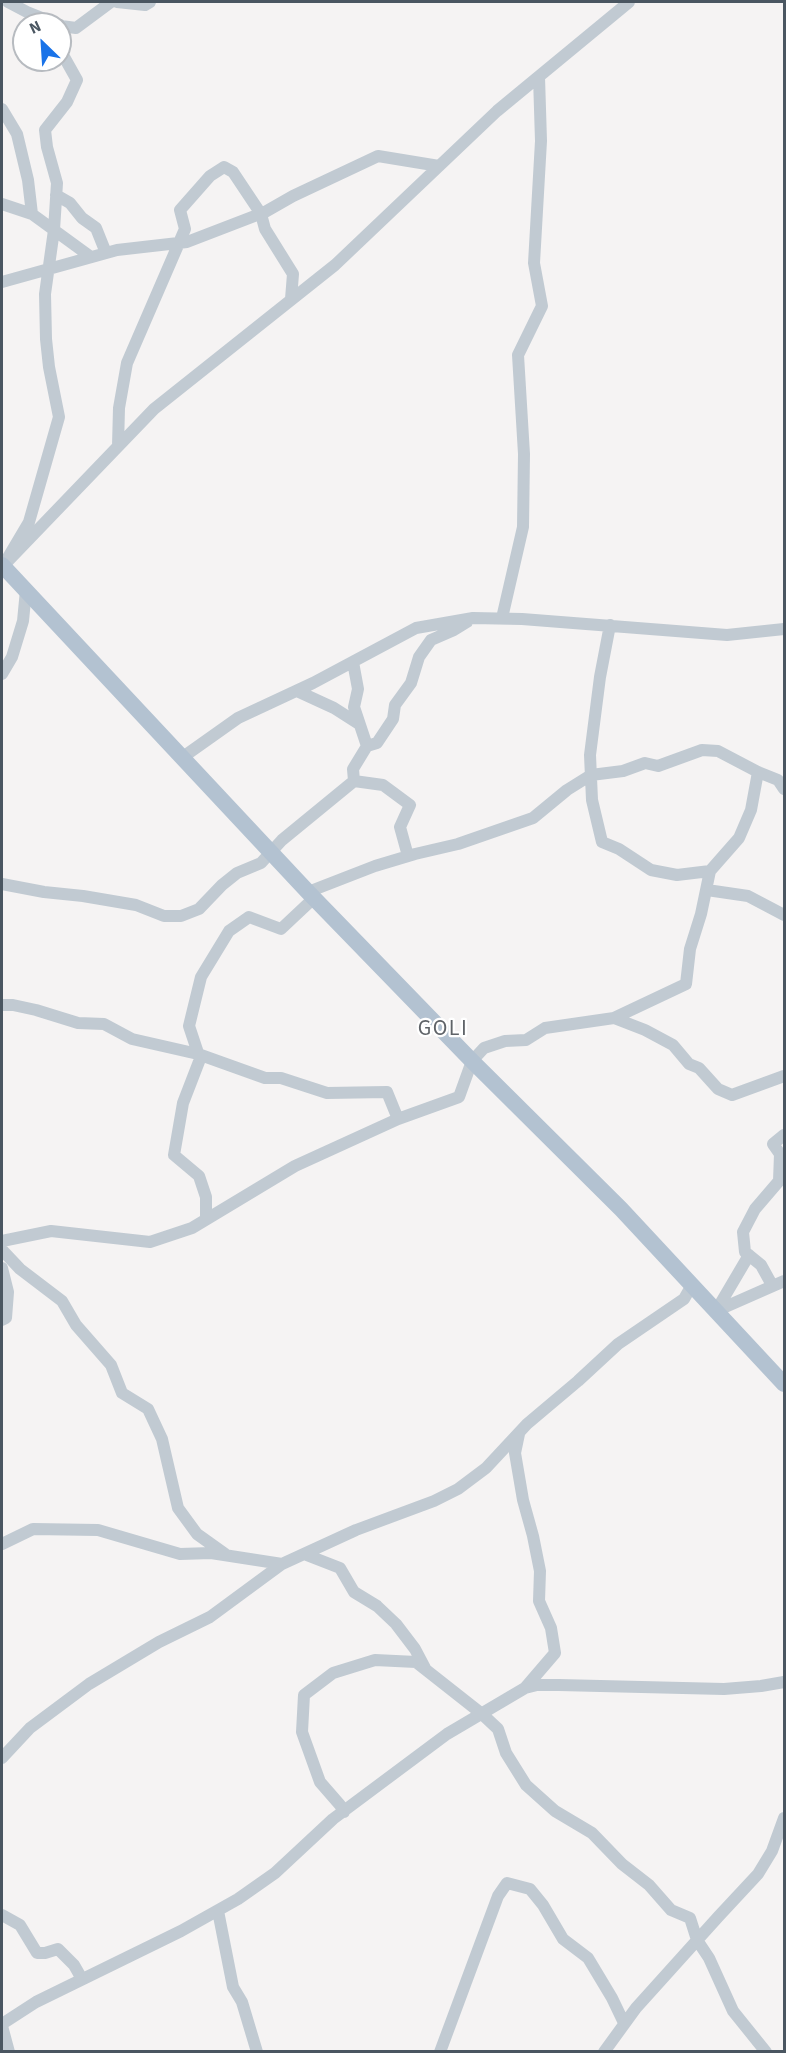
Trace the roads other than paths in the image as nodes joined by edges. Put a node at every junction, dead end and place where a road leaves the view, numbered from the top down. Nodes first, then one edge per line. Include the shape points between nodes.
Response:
1 (8, 2) edge
2 (111, 2) edge
3 (117, 2) edge
4 (150, 2) edge
5 (629, 2) edge
6 (27, 12) edge
7 (72, 27) edge
8 (72, 71) edge
9 (539, 77) junction
10 (2, 109) edge
11 (439, 166) junction
12 (56, 195) junction
13 (2, 204) edge
14 (32, 213) junction
15 (261, 214) junction
16 (54, 230) junction
17 (179, 243) junction
18 (106, 253) junction
19 (91, 257) junction
20 (50, 268) junction
21 (2, 282) edge
22 (291, 299) junction
23 (118, 446) junction
24 (2, 566) edge
25 (26, 590) junction
26 (473, 618) junction
27 (502, 618) junction
28 (610, 625) junction
29 (784, 629) edge
30 (353, 662) junction
31 (2, 674) edge
32 (297, 691) junction
33 (359, 724) junction
34 (367, 746) junction
35 (183, 757) junction
36 (758, 772) junction
37 (591, 775) junction
38 (354, 781) junction
39 (784, 789) edge
40 (271, 852) junction
41 (408, 856) junction
42 (710, 871) junction
43 (2, 884) edge
44 (707, 890) junction
45 (311, 895) junction
46 (784, 915) edge
47 (2, 1005) edge
48 (614, 1018) junction
49 (198, 1054) junction
50 (472, 1061) junction
51 (784, 1076) edge
52 (398, 1119) junction
53 (784, 1135) edge
54 (206, 1219) junction
55 (2, 1241) edge
56 (2, 1250) edge
57 (749, 1255) junction
58 (2, 1268) edge
59 (784, 1281) edge
60 (692, 1285) junction
61 (772, 1285) junction
62 (716, 1311) junction
63 (2, 1320) edge
64 (784, 1384) edge
65 (520, 1431) junction
66 (2, 1544) edge
67 (225, 1554) junction
68 (304, 1554) junction
69 (282, 1564) junction
70 (426, 1669) junction
71 (784, 1682) edge
72 (525, 1688) junction
73 (482, 1714) junction
74 (2, 1758) edge
75 (344, 1812) junction
76 (784, 1818) edge
77 (218, 1911) junction
78 (2, 1915) edge
79 (697, 1940) junction
80 (82, 1979) junction
81 (624, 2023) junction
82 (2, 2025) edge
83 (9, 2052) edge
84 (257, 2052) edge
85 (440, 2052) edge
86 (604, 2052) edge
87 (766, 2052) edge

1 - 6 street
2 - 7 street
3 - 4 street
5 - 9 street
8 - 12 street via 77,80 67,102 45,130
9 - 11 street
9 - 27 street via 534,263 542,306 518,355 524,454 523,527
10 - 14 street via 17,134
11 - 15 street via 378,156
11 - 22 street via 335,265
12 - 16 street
12 - 18 street via 96,228
13 - 14 street
14 - 16 street
15 - 17 street
15 - 17 street via 233,172 224,167 210,176 180,210 185,229
15 - 22 street via 293,274
16 - 19 street
16 - 20 street
17 - 18 street
17 - 23 street via 127,363 119,408
18 - 19 street
19 - 20 street
20 - 21 street
20 - 24 street via 45,294 46,339 59,417 29,522
22 - 23 street via 154,409
23 - 24 street
24 - 25 main road
25 - 31 street via 23,621 12,657
25 - 35 main road
26 - 27 street
26 - 30 street via 416,628
26 - 34 street via 431,640 419,657 411,683 395,705 393,719 377,743
27 - 28 street
28 - 29 street via 727,635
28 - 37 street via 590,755
30 - 32 street
30 - 33 street via 358,689 354,707
32 - 33 street
32 - 35 street via 238,718
33 - 34 street
34 - 38 street via 353,770
35 - 40 main road
36 - 37 street via 718,751 702,750 658,766 645,764
36 - 39 street via 778,780
36 - 42 street via 751,810 738,838
37 - 41 street via 533,818 458,844
37 - 42 street via 592,800 602,842 651,870 677,875
38 - 40 street
38 - 41 street via 383,785 410,805 400,827
40 - 43 street via 261,863 237,873 199,909 181,916 164,916 136,904
40 - 45 main road
41 - 45 street via 375,866
42 - 44 street
44 - 46 street via 748,896
44 - 48 street via 690,950 686,984
45 - 49 street via 281,929 249,917 229,931 201,977 189,1026
45 - 50 main road
47 - 49 street via 78,1023 104,1024 132,1039
48 - 50 street via 545,1028 526,1040 484,1048
48 - 51 street via 673,1045 718,1089 732,1095
49 - 52 street via 265,1078 280,1078 327,1093 387,1092
49 - 54 street via 200,1059 183,1102 174,1155 199,1176 206,1197
50 - 52 street via 459,1097
50 - 60 main road
52 - 54 street via 295,1166
53 - 57 street via 773,1144 780,1154 778,1181 755,1209 743,1232 745,1252
54 - 55 street via 192,1228 150,1242 51,1231
56 - 67 street via 62,1301 76,1325 111,1365 122,1393 148,1408 162,1438 178,1508 197,1534
57 - 61 street via 761,1265
57 - 62 street
58 - 63 street via 8,1292 6,1318
59 - 61 street
60 - 62 main road
60 - 65 street via 684,1299 618,1344
61 - 62 street
62 - 64 main road
65 - 68 street via 486,1468 458,1489
65 - 72 street via 515,1453 540,1571 539,1601 551,1628 555,1653
66 - 67 street via 33,1529 98,1530 180,1554
67 - 69 street
68 - 69 street
68 - 70 street via 340,1568 354,1593 377,1606 396,1624
69 - 74 street via 210,1617 89,1684 30,1728
70 - 73 street
70 - 75 street via 416,1662 375,1660 333,1673 304,1695 302,1732 320,1782
71 - 72 street via 724,1689 559,1685
72 - 73 street
73 - 75 street via 447,1734
73 - 79 street via 498,1729 506,1753 526,1785 555,1812 592,1833 671,1910 690,1918
75 - 77 street via 275,1873
76 - 79 street via 772,1851 758,1874
77 - 80 street
77 - 84 street via 233,1987 242,2002
78 - 80 street via 20,1925 37,1953 58,1949
79 - 81 street
79 - 87 street via 733,2011
80 - 82 street
81 - 85 street via 588,1958 563,1939 530,1889 507,1883 494,1907
81 - 86 street
82 - 83 street

